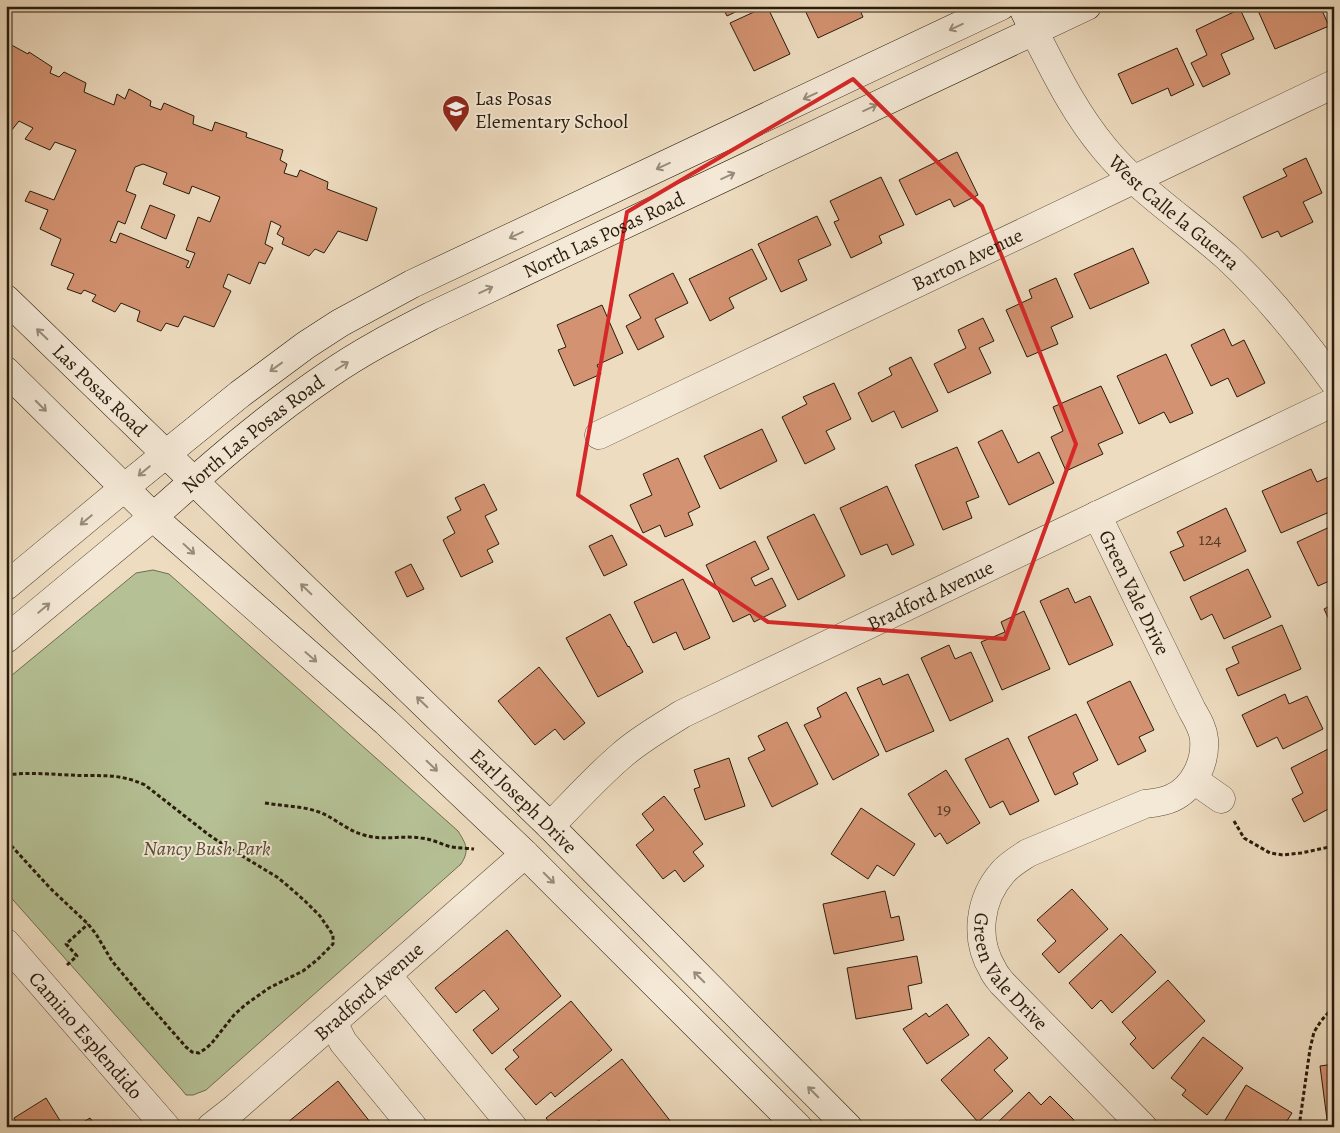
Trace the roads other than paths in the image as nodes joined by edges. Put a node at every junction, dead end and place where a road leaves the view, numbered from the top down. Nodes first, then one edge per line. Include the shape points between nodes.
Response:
1 (1001, 6) edge
2 (1022, 6) edge
3 (1087, 6) edge
4 (1034, 31) junction
5 (1334, 84) edge
6 (1133, 179) junction
7 (6, 299) edge
8 (6, 371) edge
9 (1334, 382) edge
10 (1334, 402) edge
11 (600, 435) dead end
12 (165, 454) junction
13 (193, 481) junction
14 (124, 488) junction
15 (1097, 515) junction
16 (153, 516) junction
17 (6, 586) edge
18 (6, 639) edge
19 (1194, 780) junction
20 (1221, 799) road end
21 (550, 826) junction
22 (525, 854) junction
23 (6, 944) edge
24 (387, 975) junction
25 (333, 1022) junction
26 (166, 1127) edge
27 (211, 1127) edge
28 (413, 1127) edge
29 (513, 1127) edge
30 (798, 1127) edge
31 (848, 1127) edge
32 (1143, 1127) edge

1 -> 12 street, North Las Posas Road via 376,303 279,364
2 - 4 street, West Calle la Guerra
3 - 4 street, North Las Posas Road
4 - 6 street, West Calle la Guerra via 1069,99 1087,126
13 -> 4 street, North Las Posas Road via 297,397 396,334
5 - 6 street, Barton Avenue
6 - 9 street, West Calle la Guerra via 1228,258 1254,284
6 - 11 street, Barton Avenue
12 -> 7 street, Las Posas Road
8 -> 14 street
10 - 15 street, Bradford Avenue
12 - 13 street, Las Posas Road
12 -> 14 street, North Las Posas Road
13 - 16 street, North Las Posas Road
21 -> 13 street, Earl Joseph Drive
14 - 16 street
14 -> 17 street, North Las Posas Road
15 - 19 street, Green Vale Drive via 1199,723 1204,752
15 - 21 street, Bradford Avenue via 682,714 623,754
18 -> 16 street, North Las Posas Road
16 -> 22 street, Earl Joseph Drive via 386,722
19 - 20 street
19 - 32 street, Green Vale Drive via 1173,798 1145,804 1015,861 995,882 983,910 982,941 986,956 1002,983
31 -> 21 street, Earl Joseph Drive
22 - 24 street, Bradford Avenue
22 -> 30 street, Earl Joseph Drive
23 - 26 street, Camino Esplendido
24 - 25 street, Bradford Avenue
24 - 29 street
25 - 27 street, Bradford Avenue
25 - 28 street via 342,1042

